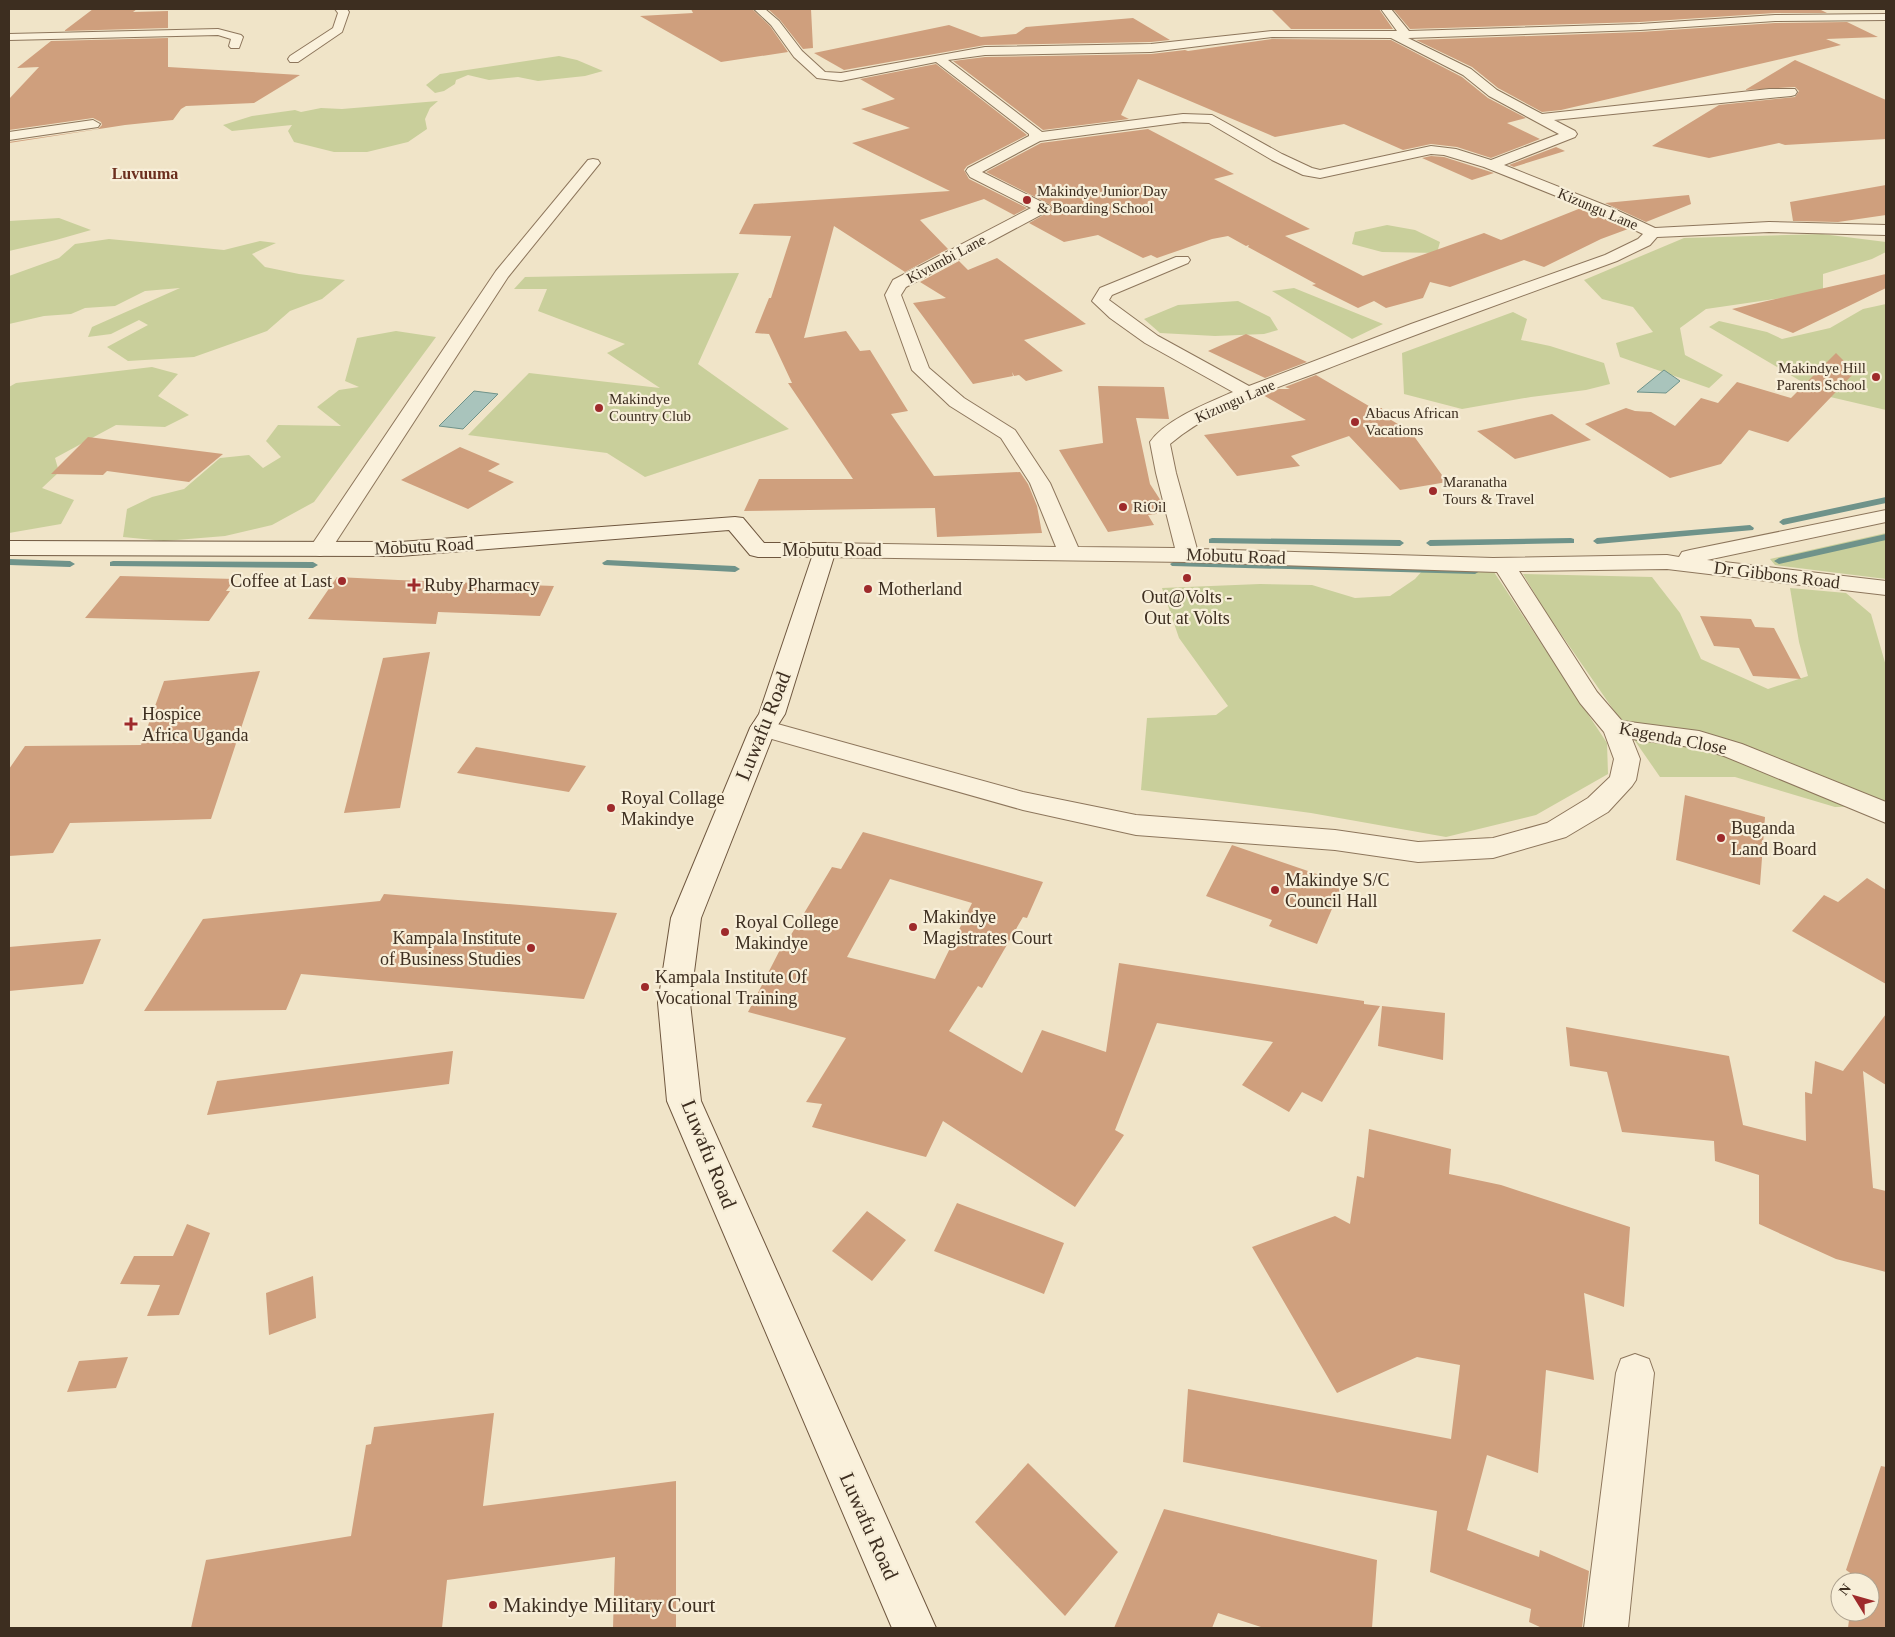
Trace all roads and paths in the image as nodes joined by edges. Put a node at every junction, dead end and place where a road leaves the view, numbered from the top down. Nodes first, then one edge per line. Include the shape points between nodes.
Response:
1 (340, 9) edge
2 (759, 9) edge
3 (1386, 9) edge
4 (1841, 9) edge
5 (1863, 17) junction
6 (1886, 17) edge
7 (1400, 35) junction
8 (9, 37) edge
9 (235, 46) dead end
10 (938, 58) junction
11 (294, 59) dead end
12 (1790, 92) dead end
13 (1540, 118) junction
14 (93, 124) dead end
15 (9, 136) edge
16 (1036, 137) junction
17 (593, 163) dead end
18 (1490, 165) junction
19 (1886, 230) edge
20 (1652, 233) junction
21 (1182, 260) dead end
22 (1248, 394) junction
23 (1886, 516) edge
24 (9, 548) edge
25 (320, 549) junction
26 (825, 550) junction
27 (1070, 553) junction
28 (1188, 554) junction
29 (1667, 562) junction
30 (1504, 565) junction
31 (1886, 588) edge
32 (763, 728) junction
33 (1615, 728) junction
34 (1886, 813) edge
35 (1635, 1373) dead end
36 (914, 1628) edge
37 (1606, 1628) edge

1 - 11 street via 344,12 338,30
2 - 10 street via 821,75 841,77
3 - 7 street
4 - 5 street
5 - 6 street
5 - 7 street
7 - 10 street via 1272,34 1151,48 1008,50
7 - 13 street
8 - 9 street via 218,32 237,37
10 - 16 street via 1035,132
12 - 13 street
13 - 18 street via 1570,134
14 - 15 street
16 - 18 street, Kizungu Lane via 1204,118 1212,119 1308,172 1320,174 1431,150 1458,153
16 - 27 street, Kivumbi Lane via 973,171 1043,208 899,284 893,295 921,370 957,402 1008,434 1040,483
17 - 25 street via 502,274
18 - 20 street, Kizungu Lane via 1627,219
19 - 20 street via 1725,227
20 - 22 street, Kizungu Lane via 1644,242 1611,258 1391,337
21 - 22 street via 1106,292 1100,302 1116,316
22 - 28 street, Kizungu Lane via 1171,431 1160,442
23 - 29 street
24 - 25 street, Mobutu Road
25 - 26 street, Mobutu Road via 400,549 735,524 758,550
26 - 27 street, Mobutu Road
26 - 32 street, Luwafu Road via 772,714
27 - 28 street, Mobutu Road
28 - 30 street, Mobutu Road
29 - 30 street, Mobutu Road
29 - 31 street, Dr Gibbons Road
30 - 33 street, Kagenda Close via 1604,720
32 - 33 street via 1023,801 1136,825 1335,840 1418,852 1493,848 1556,830 1598,805 1623,780 1627,759
32 - 36 street, Luwafu Road via 686,918 674,1003 684,1101
33 - 34 street, Kagenda Close via 1698,740 1733,750
35 - 37 street

